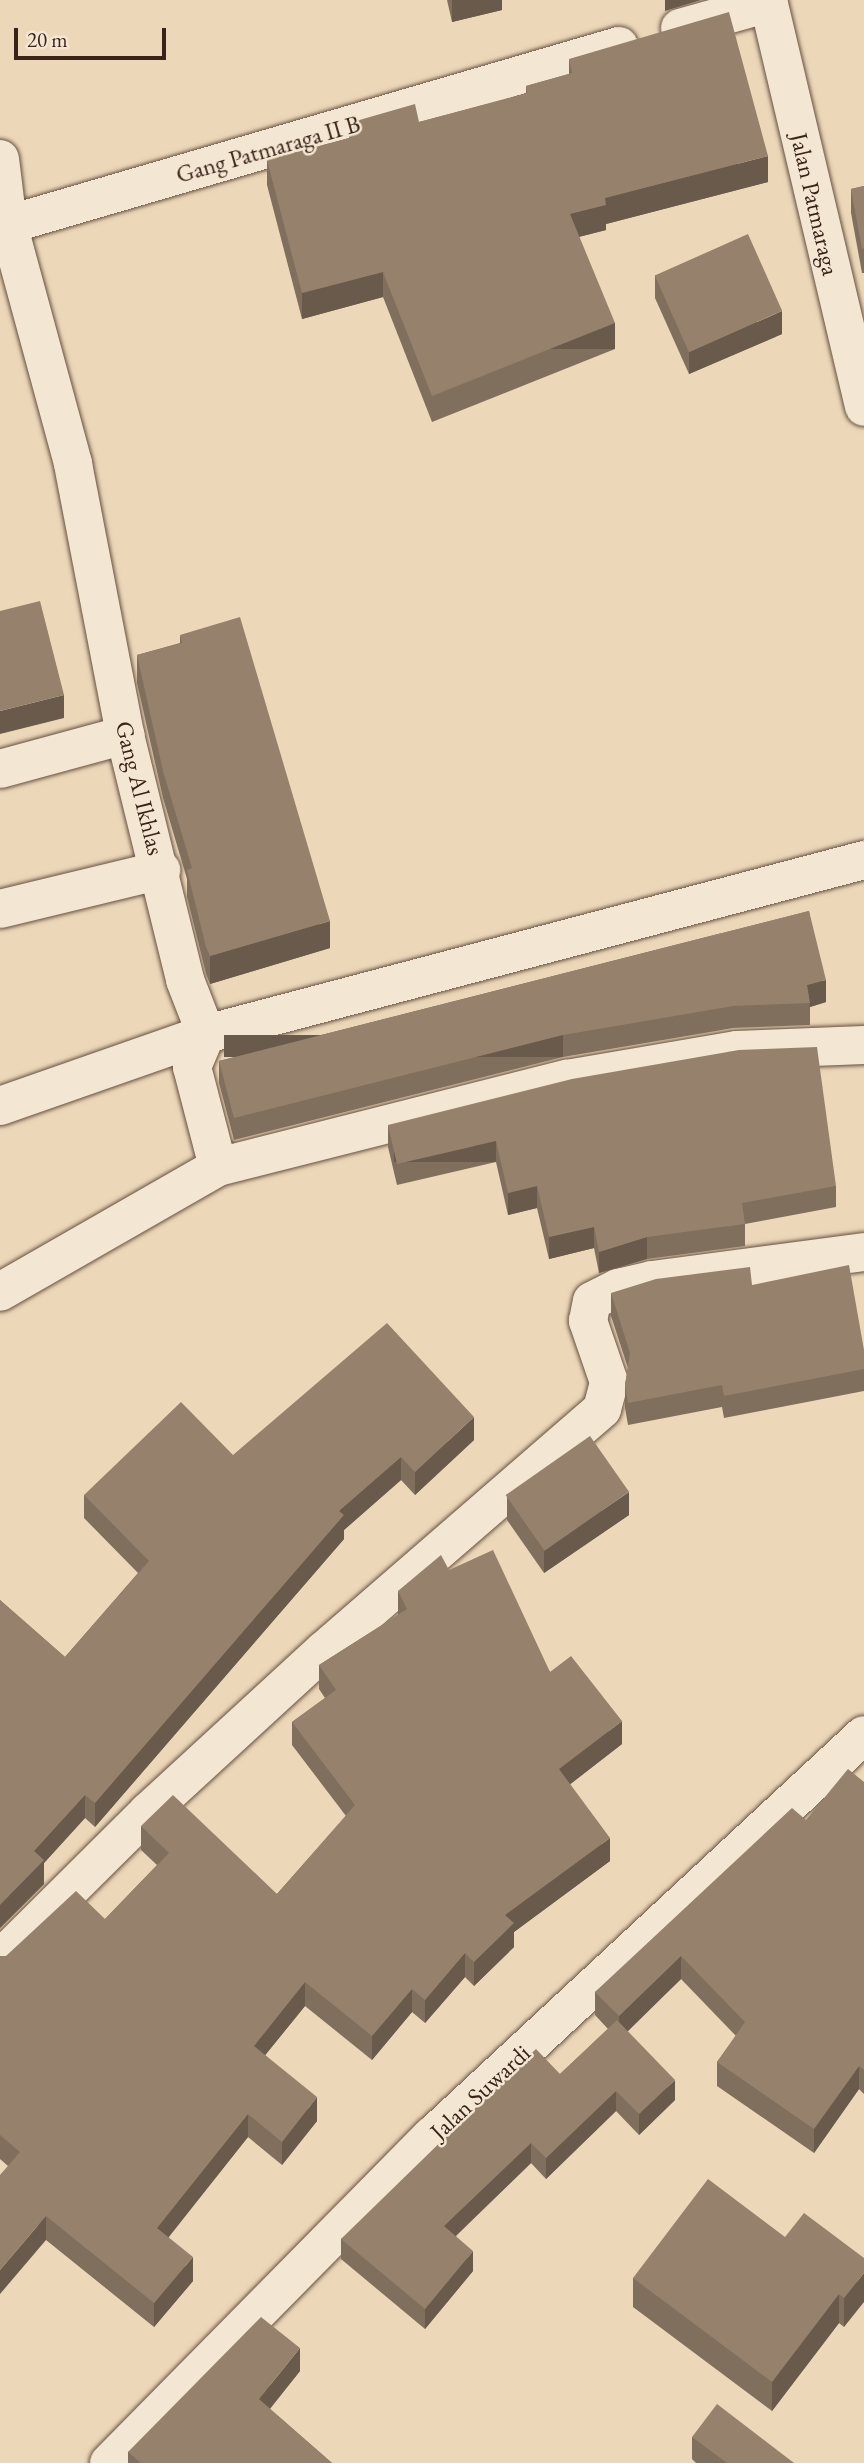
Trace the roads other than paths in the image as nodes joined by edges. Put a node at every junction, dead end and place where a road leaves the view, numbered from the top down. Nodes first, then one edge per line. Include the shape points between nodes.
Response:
1 (769, 1) edge
2 (0, 159) edge
3 (4, 226) edge
4 (851, 306) edge
5 (864, 407) edge
6 (125, 735) junction
7 (0, 769) edge
8 (161, 870) junction
9 (860, 870) edge
10 (0, 909) edge
11 (206, 1034) junction
12 (864, 1045) edge
13 (0, 1106) edge
14 (218, 1167) junction
15 (864, 1252) edge
16 (0, 1292) edge
17 (864, 1735) edge
18 (0, 1959) edge
19 (109, 2463) edge

1 - 3 street, Gang Patmaraga II B
1 - 4 street, Jalan Patmaraga
2 - 3 street, Gang Al Ikhlas
3 - 6 street, Gang Al Ikhlas via 73,464
4 - 5 street, Jalan Patmaraga
6 - 7 street
6 - 8 street, Gang Al Ikhlas
8 - 10 street
8 - 11 street, Gang Al Ikhlas via 185,980
9 - 11 street
11 - 13 street
11 - 14 street via 192,1067
12 - 14 street via 737,1050 567,1079
14 - 16 street
15 - 18 street via 652,1280 618,1288 592,1301 588,1321 609,1382 601,1409 565,1446 463,1525 323,1651 149,1812
17 - 19 street, Jalan Suwardi via 432,2136

